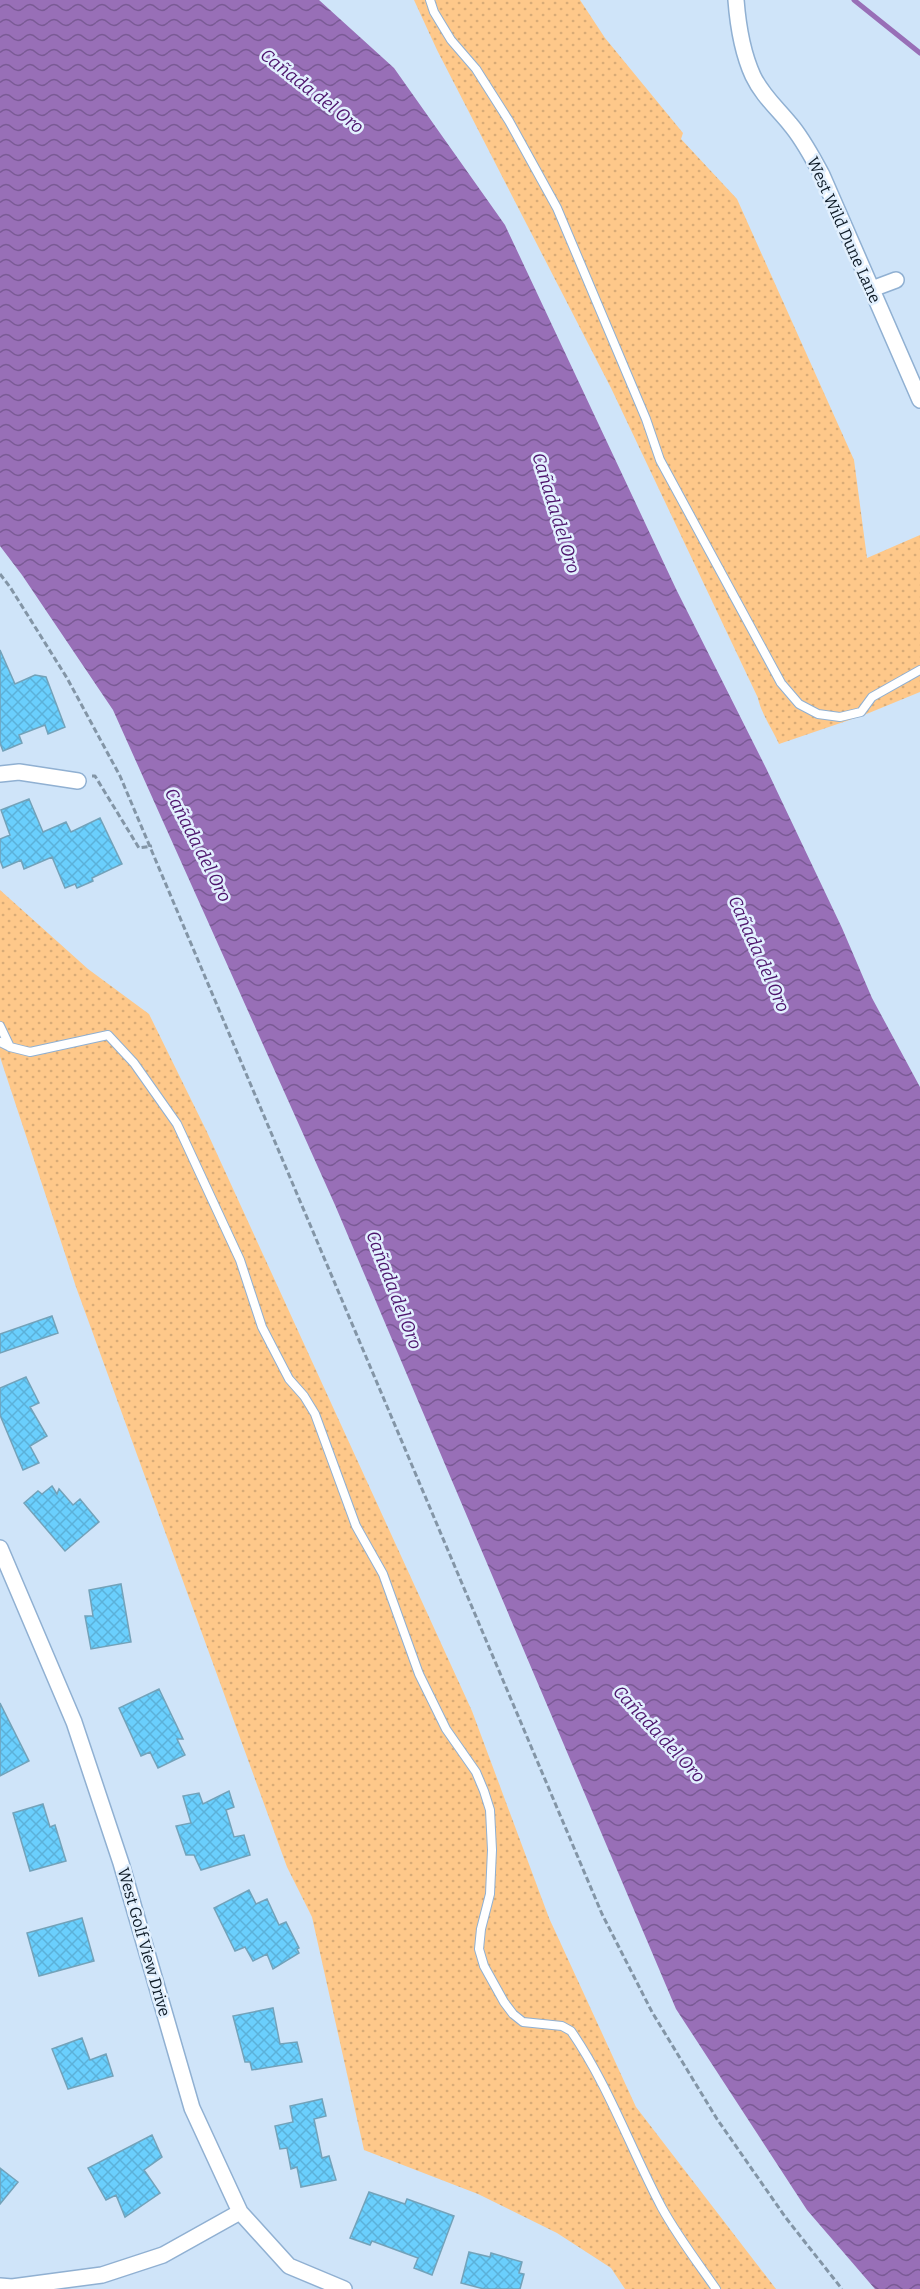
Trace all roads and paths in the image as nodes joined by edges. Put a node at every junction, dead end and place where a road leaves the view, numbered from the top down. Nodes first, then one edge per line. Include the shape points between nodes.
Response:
1 (430, 0) edge
2 (736, 0) edge
3 (896, 280) dead end
4 (872, 289) junction
5 (920, 400) edge
6 (0, 574) edge
7 (920, 670) edge
8 (0, 774) edge
9 (78, 781) joint
10 (152, 846) junction
11 (0, 1026) edge
12 (0, 1042) edge
13 (10, 1047) junction
14 (0, 1548) edge
15 (240, 2212) junction
16 (0, 2286) edge
17 (344, 2289) edge
18 (716, 2289) edge
19 (842, 2289) edge

1 - 7 lane via 451,40 476,69 510,121 557,208 660,460 781,683 799,704 818,714 840,717 861,712 872,697
2 - 4 street, West Wild Dune Lane via 744,53 754,77 806,146
3 - 4 street
4 - 5 street, West Wild Dune Lane
6 - 10 path via 67,678 120,776
8 - 9 street via 19,772
9 - 10 path via 95,776 139,848
10 - 19 path via 602,1914 652,2012 717,2119 786,2218
11 - 13 lane
12 - 13 lane
13 - 18 lane via 30,1052 108,1035 134,1063 177,1124 240,1260 262,1327 289,1379 315,1414 356,1526 383,1574 419,1674 446,1729 476,1772 484,1791 490,1810 492,1850 490,1894 479,1949 484,1966 504,2002 523,2022 562,2026 571,2031 616,2109 674,2228
14 - 15 street, West Golf View Drive via 74,1722 121,1863 192,2108
15 - 16 street via 163,2255 102,2275
15 - 17 street, West Golf View Drive via 289,2266

